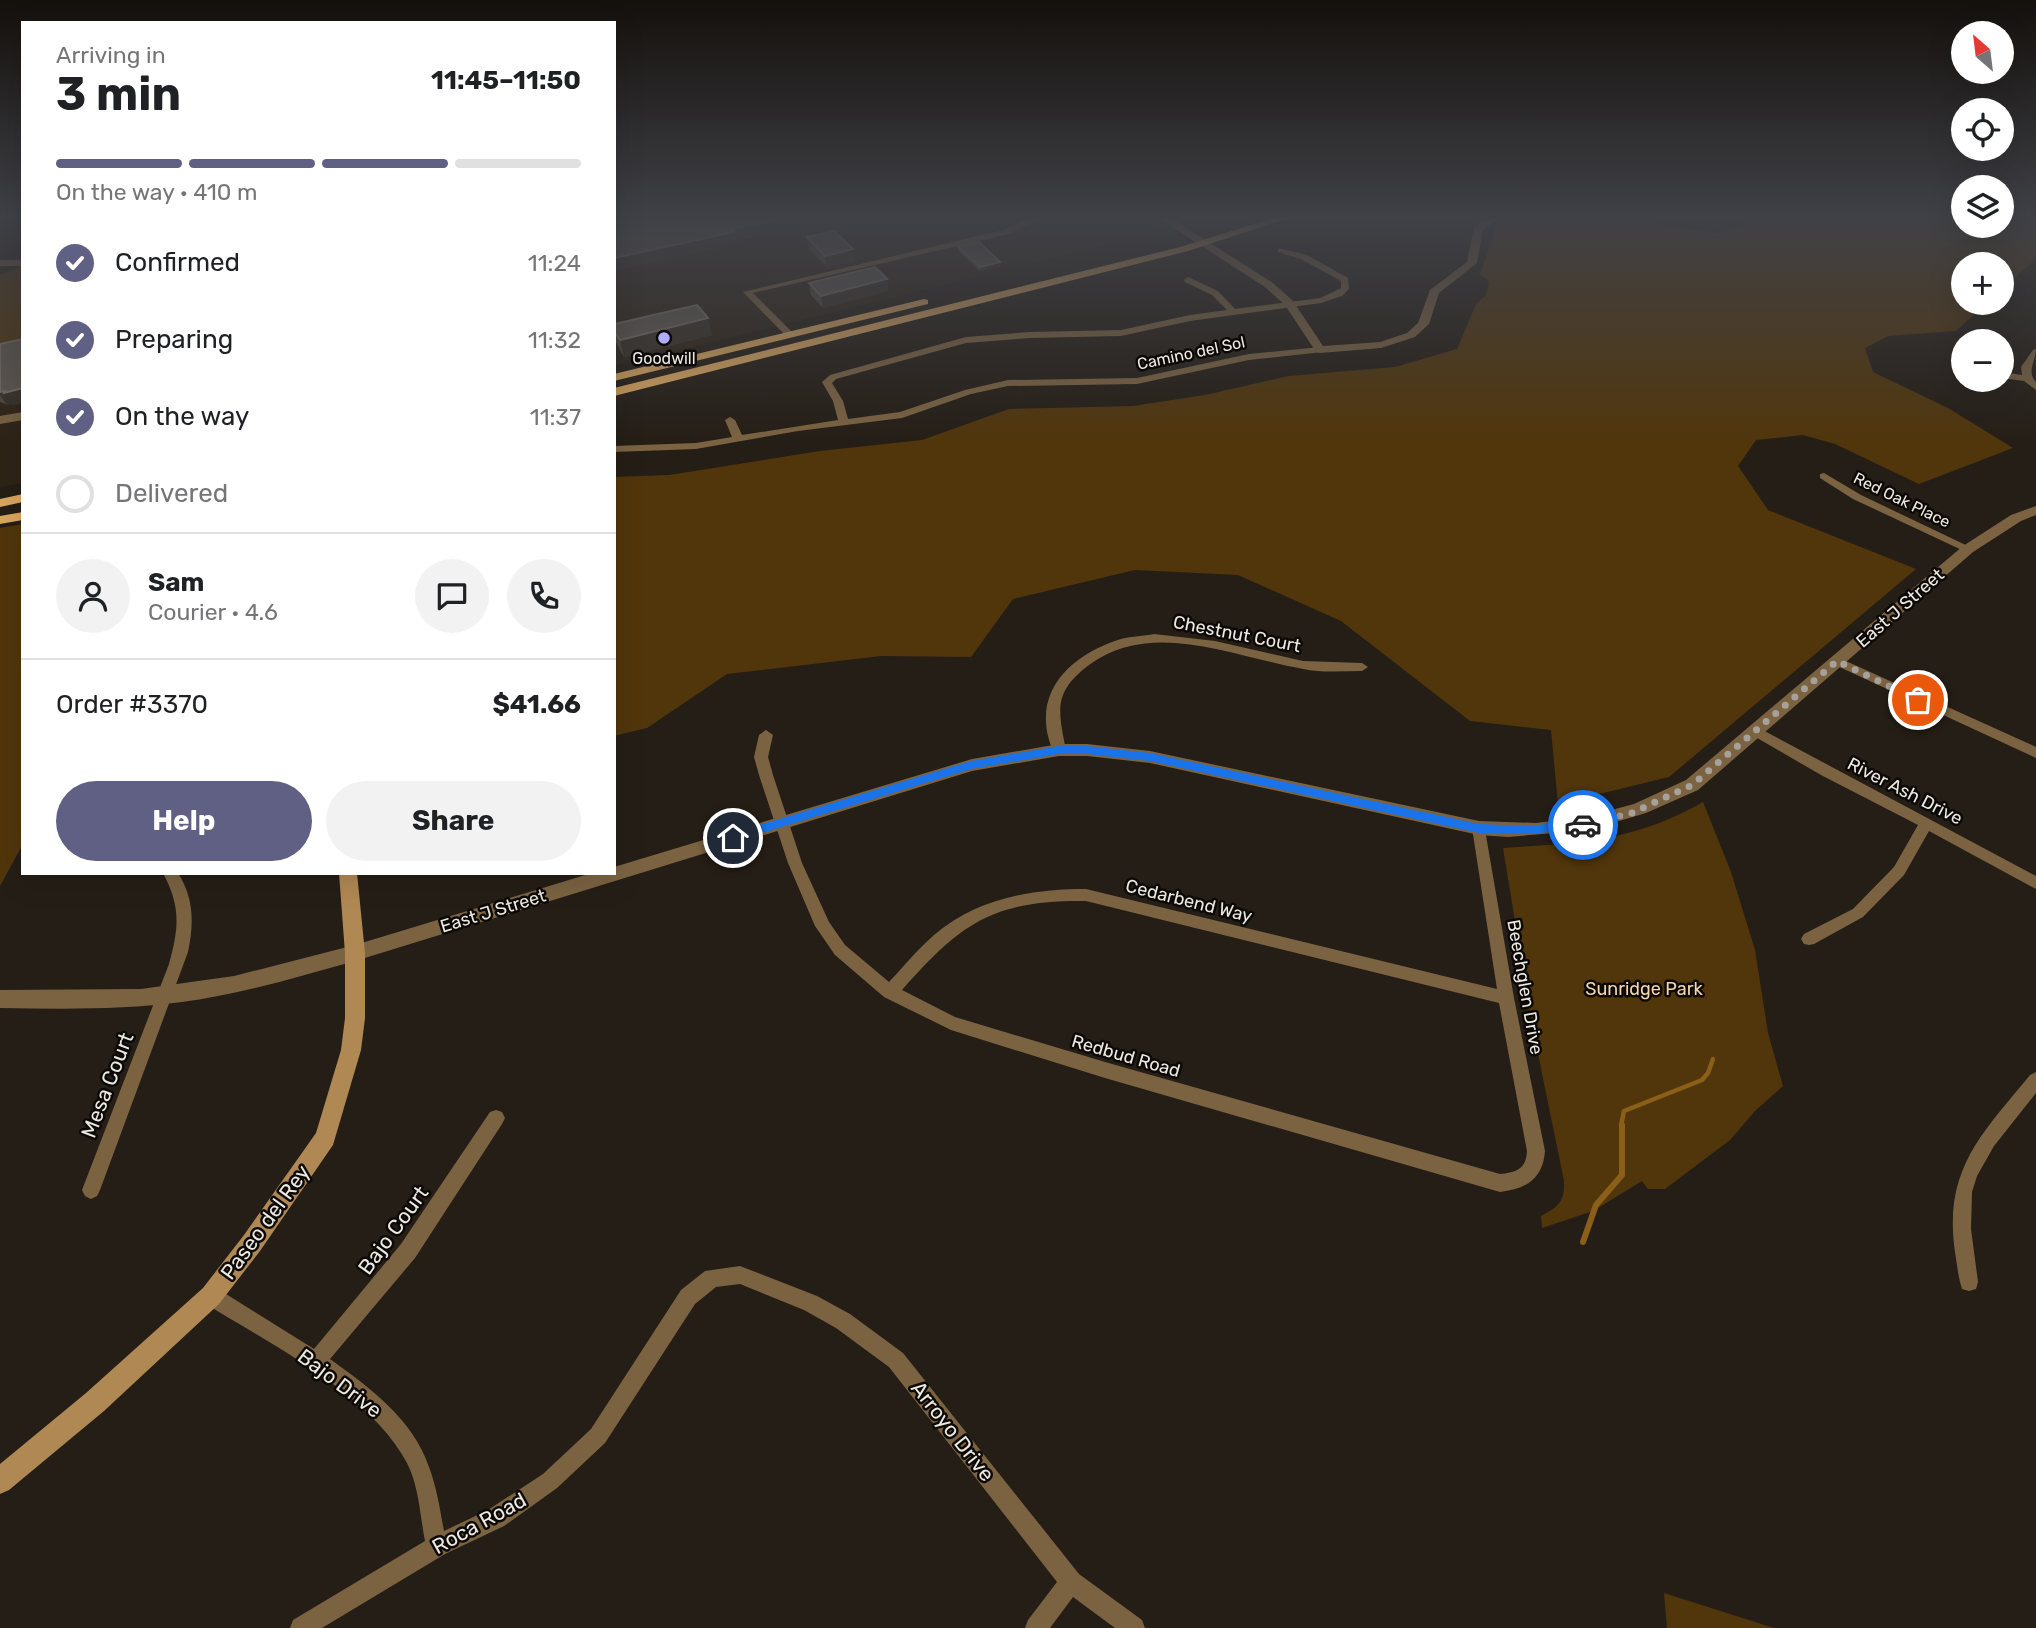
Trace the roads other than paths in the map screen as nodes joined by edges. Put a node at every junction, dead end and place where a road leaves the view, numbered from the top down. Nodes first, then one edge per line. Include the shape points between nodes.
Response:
1 (751, 291) edge
2 (969, 291) edge
3 (1015, 291) edge
4 (1210, 291) edge
5 (1276, 291) edge
6 (1343, 291) edge
7 (1435, 291) edge
8 (1289, 303) junction
9 (1233, 312) junction
10 (1124, 317) dead end
11 (1132, 331) junction
12 (790, 335) junction
13 (1320, 350) junction
14 (2036, 352) edge
15 (748, 359) junction
16 (2014, 376) edge
17 (616, 378) edge
18 (2027, 378) junction
19 (2036, 387) edge
20 (616, 392) edge
21 (21, 416) edge
22 (730, 419) dead end
23 (0, 420) edge
24 (844, 422) junction
25 (739, 440) junction
26 (616, 449) edge
27 (1824, 476) dead end
28 (21, 498) edge
29 (0, 503) edge
30 (2036, 510) edge
31 (21, 516) edge
32 (0, 520) edge
33 (1968, 549) junction
34 (1837, 661) junction
35 (1362, 667) dead end
36 (1757, 732) junction
37 (766, 735) dead end
38 (1059, 750) junction
39 (2036, 753) edge
40 (782, 823) junction
41 (1926, 824) junction
42 (1479, 828) junction
43 (616, 874) edge
44 (171, 875) edge
45 (348, 875) edge
46 (611, 875) edge
47 (2036, 883) edge
48 (1809, 939) dead end
49 (355, 953) junction
50 (890, 992) junction
51 (163, 996) junction
52 (1506, 998) junction
53 (0, 999) edge
54 (2036, 1080) edge
55 (496, 1118) dead end
56 (1536, 1151) joint
57 (91, 1190) dead end
58 (740, 1275) joint
59 (1969, 1282) dead end
60 (211, 1296) junction
61 (316, 1362) junction
62 (0, 1481) edge
63 (437, 1546) junction
64 (1071, 1582) junction
65 (301, 1628) edge
66 (1036, 1628) edge
67 (1134, 1628) edge

1 - 12 street via 747,292
2 - 12 main road
3 - 15 main road
4 - 9 street
5 - 8 street
6 - 8 street
7 - 13 street, Camino del Sol via 1423,324 1398,341
8 - 9 street
8 - 13 street
9 - 11 street
10 - 11 street
11 - 24 street via 966,341 833,377 827,382
12 - 15 main road via 788,342
12 - 17 main road
13 - 24 street, Camino del Sol via 1248,356 1137,381 1007,383 902,415
14 - 18 street via 2026,367
15 - 20 main road
16 - 18 street
18 - 19 street
21 - 23 street
22 - 25 street
24 - 25 street, Camino del Sol
25 - 26 street, Camino del Sol
27 - 33 street, Red Oak Place via 1857,497
28 - 29 main road
30 - 33 street, East J Street
31 - 32 main road
33 - 34 street, East J Street
34 - 36 street, East J Street
34 - 39 street
35 - 38 street, Chestnut Court via 1305,665 1178,638 1123,643 1089,658 1063,682 1051,712
36 - 41 street, River Ash Drive
36 - 42 street, East J Street via 1692,785 1632,813 1553,829
37 - 40 street, Redbud Road via 761,757
38 - 40 street, East J Street via 971,765
38 - 42 street, East J Street via 1150,757
40 - 43 street, East J Street
40 - 50 street, Redbud Road via 823,926 849,959
41 - 47 street, River Ash Drive
41 - 48 street via 1899,871 1858,913
42 - 52 street, Beechglen Drive
44 - 51 street, Mesa Court via 186,907 186,931
45 - 49 main road, Paseo del Rey
46 - 49 street, East J Street
49 - 51 street, East J Street
49 - 60 main road, Paseo del Rey via 351,1050 325,1138
50 - 52 street, Cedarbend Way via 940,939 965,921 1012,901 1086,895
50 - 56 street, Redbud Road via 951,1023 1500,1183 1517,1182 1529,1175 1536,1166
51 - 53 street, East J Street
51 - 57 street, Mesa Court
52 - 56 street, Beechglen Drive
54 - 59 street via 1984,1146 1970,1172 1961,1210
55 - 61 street, Bajo Court via 408,1251
58 - 63 street, Roca Road via 712,1278 688,1297 598,1436 575,1460 505,1512
58 - 64 street, Arroyo Drive via 844,1321 896,1360
60 - 61 street, Bajo Drive
60 - 62 main road, Paseo del Rey
61 - 63 street, Bajo Drive via 380,1410 415,1457
63 - 65 street, Roca Road
64 - 66 street
64 - 67 street, Arroyo Drive

